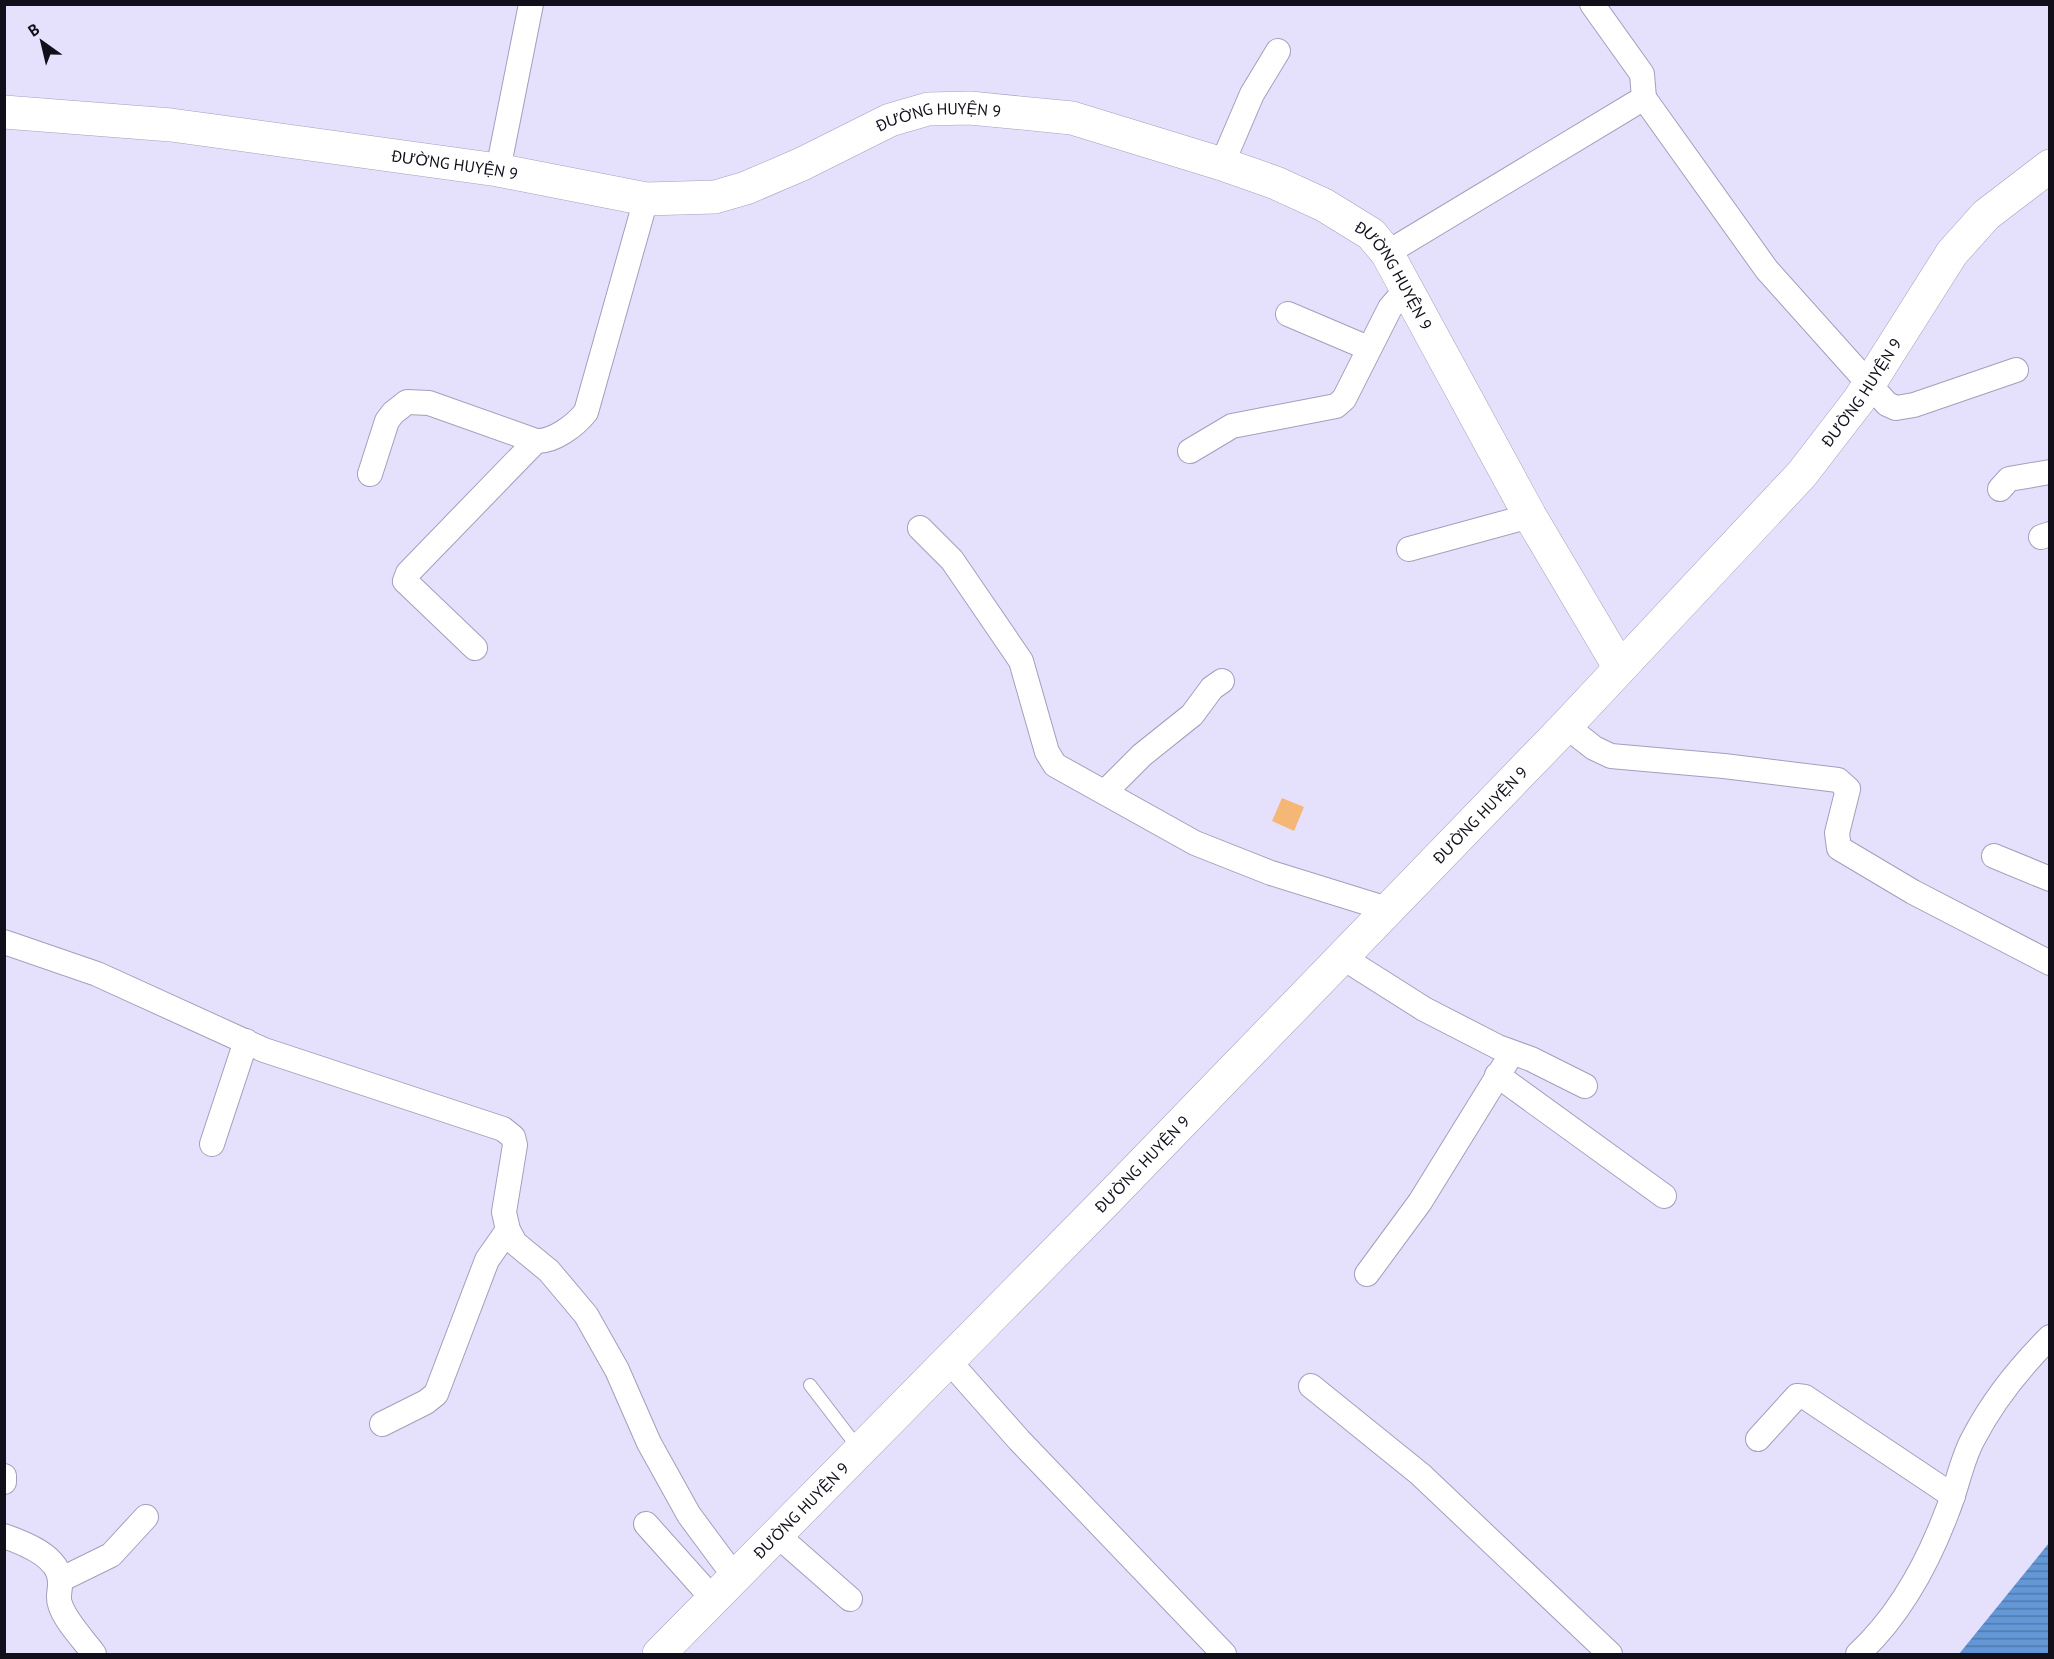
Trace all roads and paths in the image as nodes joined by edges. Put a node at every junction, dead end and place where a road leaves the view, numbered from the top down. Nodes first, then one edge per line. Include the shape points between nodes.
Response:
1 (531, 4) edge
2 (1592, 4) edge
3 (1278, 51) dead end
4 (1644, 98) junction
5 (4, 112) edge
6 (1222, 164) junction
7 (2049, 166) edge
8 (498, 170) junction
9 (646, 199) junction
10 (1387, 253) junction
11 (1408, 287) junction
12 (1288, 315) dead end
13 (1368, 348) junction
14 (2016, 370) dead end
15 (1868, 385) junction
16 (536, 441) junction
17 (1190, 451) dead end
18 (2049, 472) edge
19 (370, 474) dead end
20 (2000, 489) dead end
21 (1530, 516) junction
22 (920, 528) dead end
23 (1408, 549) dead end
24 (475, 648) dead end
25 (1620, 669) junction
26 (1222, 681) dead end
27 (1566, 726) junction
28 (1105, 792) junction
29 (1994, 856) dead end
30 (2049, 879) edge
31 (1387, 909) junction
32 (4, 942) edge
33 (1342, 957) junction
34 (2049, 963) edge
35 (246, 1041) junction
36 (1512, 1053) junction
37 (1497, 1076) junction
38 (1585, 1086) dead end
39 (212, 1144) dead end
40 (1664, 1196) dead end
41 (508, 1230) junction
42 (1367, 1274) dead end
43 (2049, 1337) edge
44 (949, 1361) junction
45 (810, 1385) dead end
46 (1311, 1386) dead end
47 (382, 1424) dead end
48 (1758, 1439) dead end
49 (860, 1450) junction
50 (4, 1476) edge
51 (4, 1482) edge
52 (1953, 1496) junction
53 (146, 1517) dead end
54 (646, 1524) dead end
55 (776, 1534) junction
56 (4, 1536) edge
57 (60, 1580) junction
58 (724, 1589) junction
59 (850, 1599) dead end
60 (94, 1654) edge
61 (659, 1654) edge
62 (1224, 1654) edge
63 (1610, 1654) edge
64 (1858, 1654) edge

1 - 8 street
2 - 4 street via 1641,74
3 - 6 street via 1252,94
4 - 10 street
4 - 15 street via 1767,270
5 - 8 street, ĐƯỜNG HUYỆN 9 via 171,125
6 - 9 street, ĐƯỜNG HUYỆN 9 via 1072,118 970,108 928,109 867,130 746,188 715,197
6 - 10 street, ĐƯỜNG HUYỆN 9 via 1324,205 1371,234
7 - 15 street, ĐƯỜNG HUYỆN 9 via 1986,215 1952,253
8 - 9 street, ĐƯỜNG HUYỆN 9
9 - 16 street via 586,412 551,439
10 - 11 street, ĐƯỜNG HUYỆN 9
11 - 13 street via 1390,308
11 - 21 street, ĐƯỜNG HUYỆN 9
12 - 13 street
13 - 17 street via 1344,399 1336,406 1232,426
14 - 15 street via 1896,408
15 - 25 street, ĐƯỜNG HUYỆN 9 via 1802,474
16 - 19 street via 429,403 407,402 387,421
16 - 24 street via 408,573 405,581
18 - 20 street via 2009,479
21 - 23 street
21 - 25 street, ĐƯỜNG HUYỆN 9
22 - 28 street via 952,560 1021,662 1050,759
25 - 27 street, ĐƯỜNG HUYỆN 9
26 - 28 street via 1192,715 1142,755
27 - 31 street, ĐƯỜNG HUYỆN 9
27 - 34 street via 1593,748 1611,756 1838,780 1848,789 1837,833 1839,848 1913,892
28 - 31 street via 1195,843 1271,873
29 - 30 street
31 - 33 street, ĐƯỜNG HUYỆN 9
32 - 35 street via 97,974
33 - 36 street via 1424,1009
33 - 44 street, ĐƯỜNG HUYỆN 9
35 - 39 street
35 - 41 street via 503,1129 513,1137 515,1145 504,1212
36 - 37 street
36 - 38 street
37 - 40 street
37 - 42 street via 1420,1202
41 - 47 street via 487,1260 436,1394
41 - 58 street via 515,1243 549,1271 586,1315
43 - 52 street via 2000,1392 1972,1441
44 - 49 street, ĐƯỜNG HUYỆN 9
44 - 62 street via 1019,1440
45 - 49 lane
46 - 63 street via 1420,1474
48 - 52 street via 1797,1396 1805,1397
49 - 55 street, ĐƯỜNG HUYỆN 9
50 - 51 street
52 - 64 street via 1925,1562 1890,1622
53 - 57 street via 111,1555
54 - 58 street
55 - 58 street, ĐƯỜNG HUYỆN 9
55 - 59 street
56 - 57 street via 43,1555 56,1568
57 - 60 street via 60,1606
58 - 61 street, ĐƯỜNG HUYỆN 9

